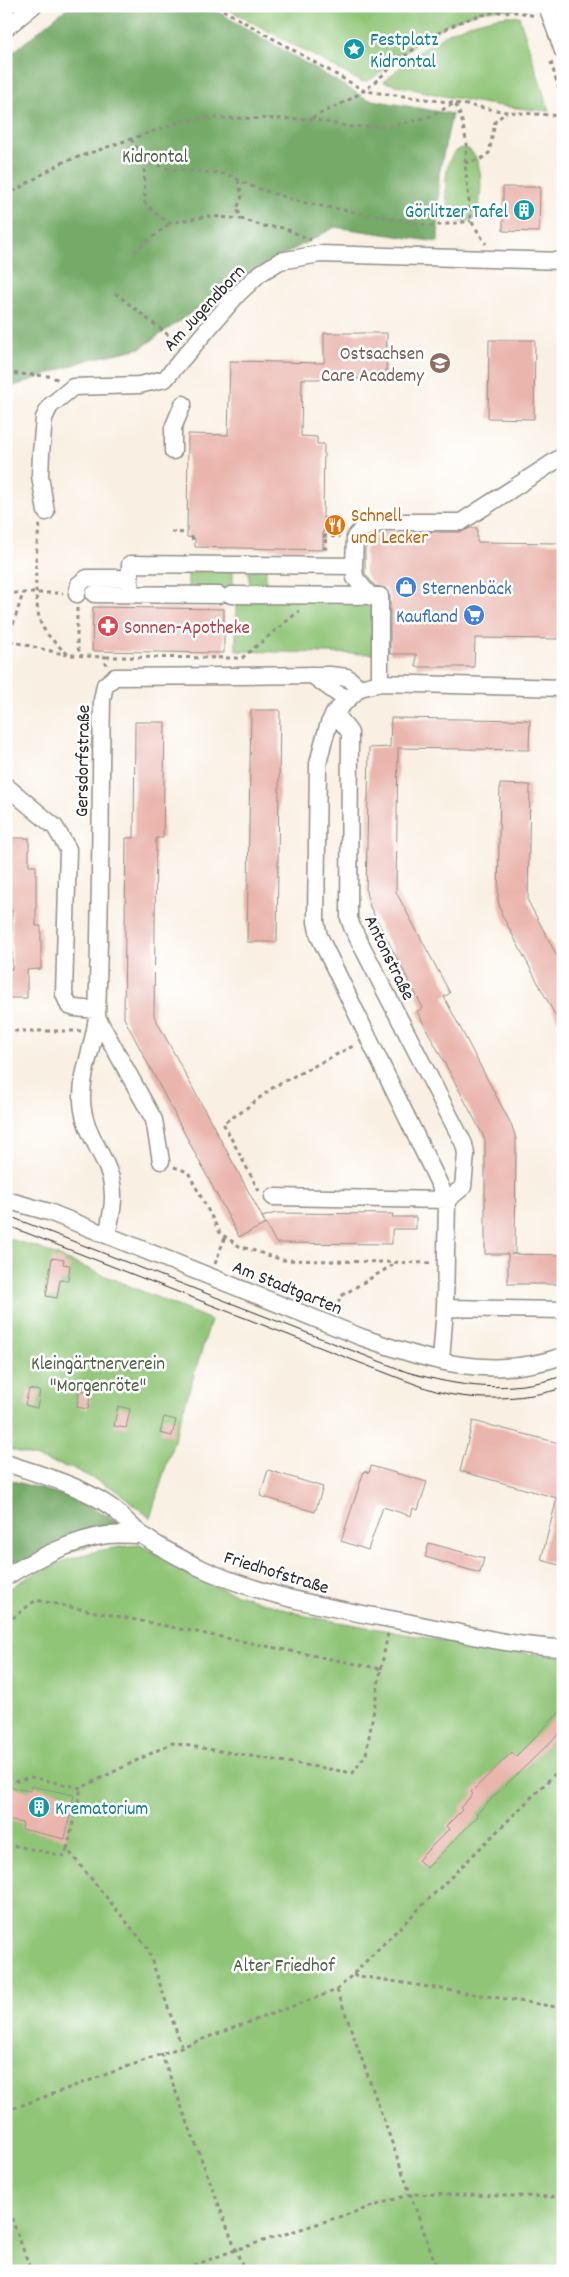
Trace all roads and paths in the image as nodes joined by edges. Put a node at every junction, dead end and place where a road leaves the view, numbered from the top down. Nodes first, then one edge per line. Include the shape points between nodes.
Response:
1 (33, 6) edge
2 (216, 6) edge
3 (547, 6) edge
4 (537, 23) dead end
5 (6, 28) edge
6 (555, 52) edge
7 (365, 91) junction
8 (455, 103) junction
9 (563, 104) edge
10 (507, 112) junction
11 (563, 116) edge
12 (312, 119) junction
13 (131, 139) junction
14 (144, 161) junction
15 (465, 163) junction
16 (238, 180) junction
17 (6, 196) edge
18 (242, 219) junction
19 (471, 221) junction
20 (170, 223) junction
21 (308, 238) dead end
22 (482, 238) dead end
23 (134, 252) dead end
24 (563, 261) edge
25 (115, 293) dead end
26 (166, 334) dead end
27 (6, 373) edge
28 (73, 387) junction
29 (183, 404) dead end
30 (172, 451) dead end
31 (563, 456) edge
32 (46, 512) joint
33 (171, 532) dead end
34 (186, 533) dead end
35 (326, 536) dead end
36 (323, 548) dead end
37 (354, 566) junction
38 (130, 586) junction
39 (6, 593) edge
40 (23, 593) junction
41 (37, 593) junction
42 (59, 593) dead end
43 (86, 594) joint
44 (318, 596) junction
45 (371, 597) junction
46 (10, 641) junction
47 (6, 647) edge
48 (68, 655) junction
49 (83, 656) junction
50 (106, 657) junction
51 (110, 681) junction
52 (380, 683) junction
53 (563, 688) edge
54 (355, 693) junction
55 (335, 712) junction
56 (6, 786) edge
57 (96, 1019) junction
58 (6, 1031) edge
59 (369, 1038) junction
60 (161, 1161) joint
61 (272, 1197) joint
62 (6, 1200) edge
63 (447, 1200) junction
64 (107, 1234) junction
65 (225, 1237) junction
66 (396, 1263) junction
67 (447, 1264) junction
68 (211, 1276) junction
69 (445, 1308) junction
70 (563, 1310) edge
71 (329, 1324) junction
72 (563, 1356) edge
73 (442, 1362) junction
74 (6, 1463) edge
75 (142, 1535) junction
76 (6, 1578) edge
77 (391, 1620) junction
78 (6, 1623) edge
79 (563, 1648) edge
80 (381, 1670) junction
81 (563, 1766) edge
82 (6, 1778) edge
83 (81, 1788) junction
84 (6, 1844) edge
85 (67, 1849) junction
86 (352, 1975) junction
87 (337, 1990) junction
88 (563, 2008) edge
89 (181, 2045) junction
90 (162, 2053) junction
91 (6, 2111) edge
92 (411, 2194) junction
93 (563, 2197) edge
94 (6, 2203) edge
95 (235, 2250) junction
96 (31, 2271) edge
97 (179, 2271) edge
98 (244, 2271) edge
99 (438, 2271) edge

1 - 5 street
2 - 7 path
3 - 6 street
4 - 7 path via 534,15 510,12 485,15 452,26 400,59
6 - 9 path
7 - 8 path
7 - 12 path
8 - 10 path
8 - 12 path via 431,116 394,126 351,127
8 - 15 path via 467,144
10 - 11 path
10 - 15 path via 496,122 489,153
12 - 13 path via 186,120
13 - 14 path
13 - 17 path via 61,163
14 - 16 path via 171,169 227,174
14 - 20 path via 145,203
15 - 19 path
16 - 18 path via 242,196 237,209
16 - 19 path via 300,202 432,226
18 - 20 path via 209,216
18 - 21 path via 284,228
19 - 22 path
20 - 23 path
24 - 28 street, Am Jugendborn via 315,254 280,261 259,274 236,296 165,379 139,385
25 - 26 path
27 - 28 path via 48,376
28 - 32 street via 50,406 44,418 40,476
29 - 30 street via 172,428
31 - 37 street via 461,522 383,522 362,529 355,537
32 - 41 path via 37,542
33 - 34 path
35 - 36 path via 326,548
37 - 38 street via 130,564
37 - 45 street via 354,578
38 - 43 street
38 - 44 street via 225,595
39 - 40 path
40 - 41 path
40 - 46 path
41 - 42 path
41 - 48 path via 38,617 42,626
43 - 49 path via 77,647
44 - 45 street
44 - 50 path via 242,658
45 - 52 street via 380,596
46 - 47 path
46 - 48 path
48 - 49 path
49 - 50 path
50 - 51 path
51 - 54 street via 312,675 347,677
51 - 57 street, Gersdorfstraße via 102,700
52 - 53 street
52 - 54 street
54 - 55 street
55 - 59 street via 318,764 316,922 319,936
55 - 63 street, Antonstraße via 350,733 349,918 464,1144 463,1188
56 - 57 street via 55,828 68,849 64,994 70,1006
57 - 58 path
57 - 60 street, Gersdorfstraße via 154,1120
57 - 64 street, Gersdorfstraße via 82,1102 90,1134 110,1175 114,1204
59 - 61 path via 275,1086 240,1114 223,1123 262,1196
59 - 63 street
60 - 65 path via 188,1172
61 - 63 street
62 - 64 street, Am Stadtgarten
63 - 67 street
64 - 68 street, Am Stadtgarten
65 - 66 path via 239,1246 283,1260
65 - 68 path
66 - 67 path
66 - 71 path via 341,1296
67 - 69 street
68 - 71 street, Am Stadtgarten
69 - 70 street
69 - 73 street
71 - 73 street, Am Stadtgarten via 409,1354
72 - 73 street, Am Stadtgarten via 504,1369
74 - 75 street, Friedhofstraße via 74,1486 111,1507
75 - 76 street via 106,1535 70,1545
75 - 77 street, Friedhofstraße via 194,1565 238,1583 305,1602
77 - 79 street, Friedhofstraße via 485,1638
77 - 80 path
78 - 80 path via 36,1600
80 - 83 path via 366,1754 354,1773 172,1743
81 - 86 path
82 - 83 path via 18,1781 30,1777
83 - 85 path
84 - 85 path via 65,1856
85 - 89 path via 147,1947
86 - 87 path
86 - 88 path
87 - 89 path
87 - 92 path
89 - 90 path
90 - 91 path
90 - 95 path
92 - 93 path
92 - 95 path
92 - 99 path
94 - 96 path
95 - 97 path
95 - 98 path

